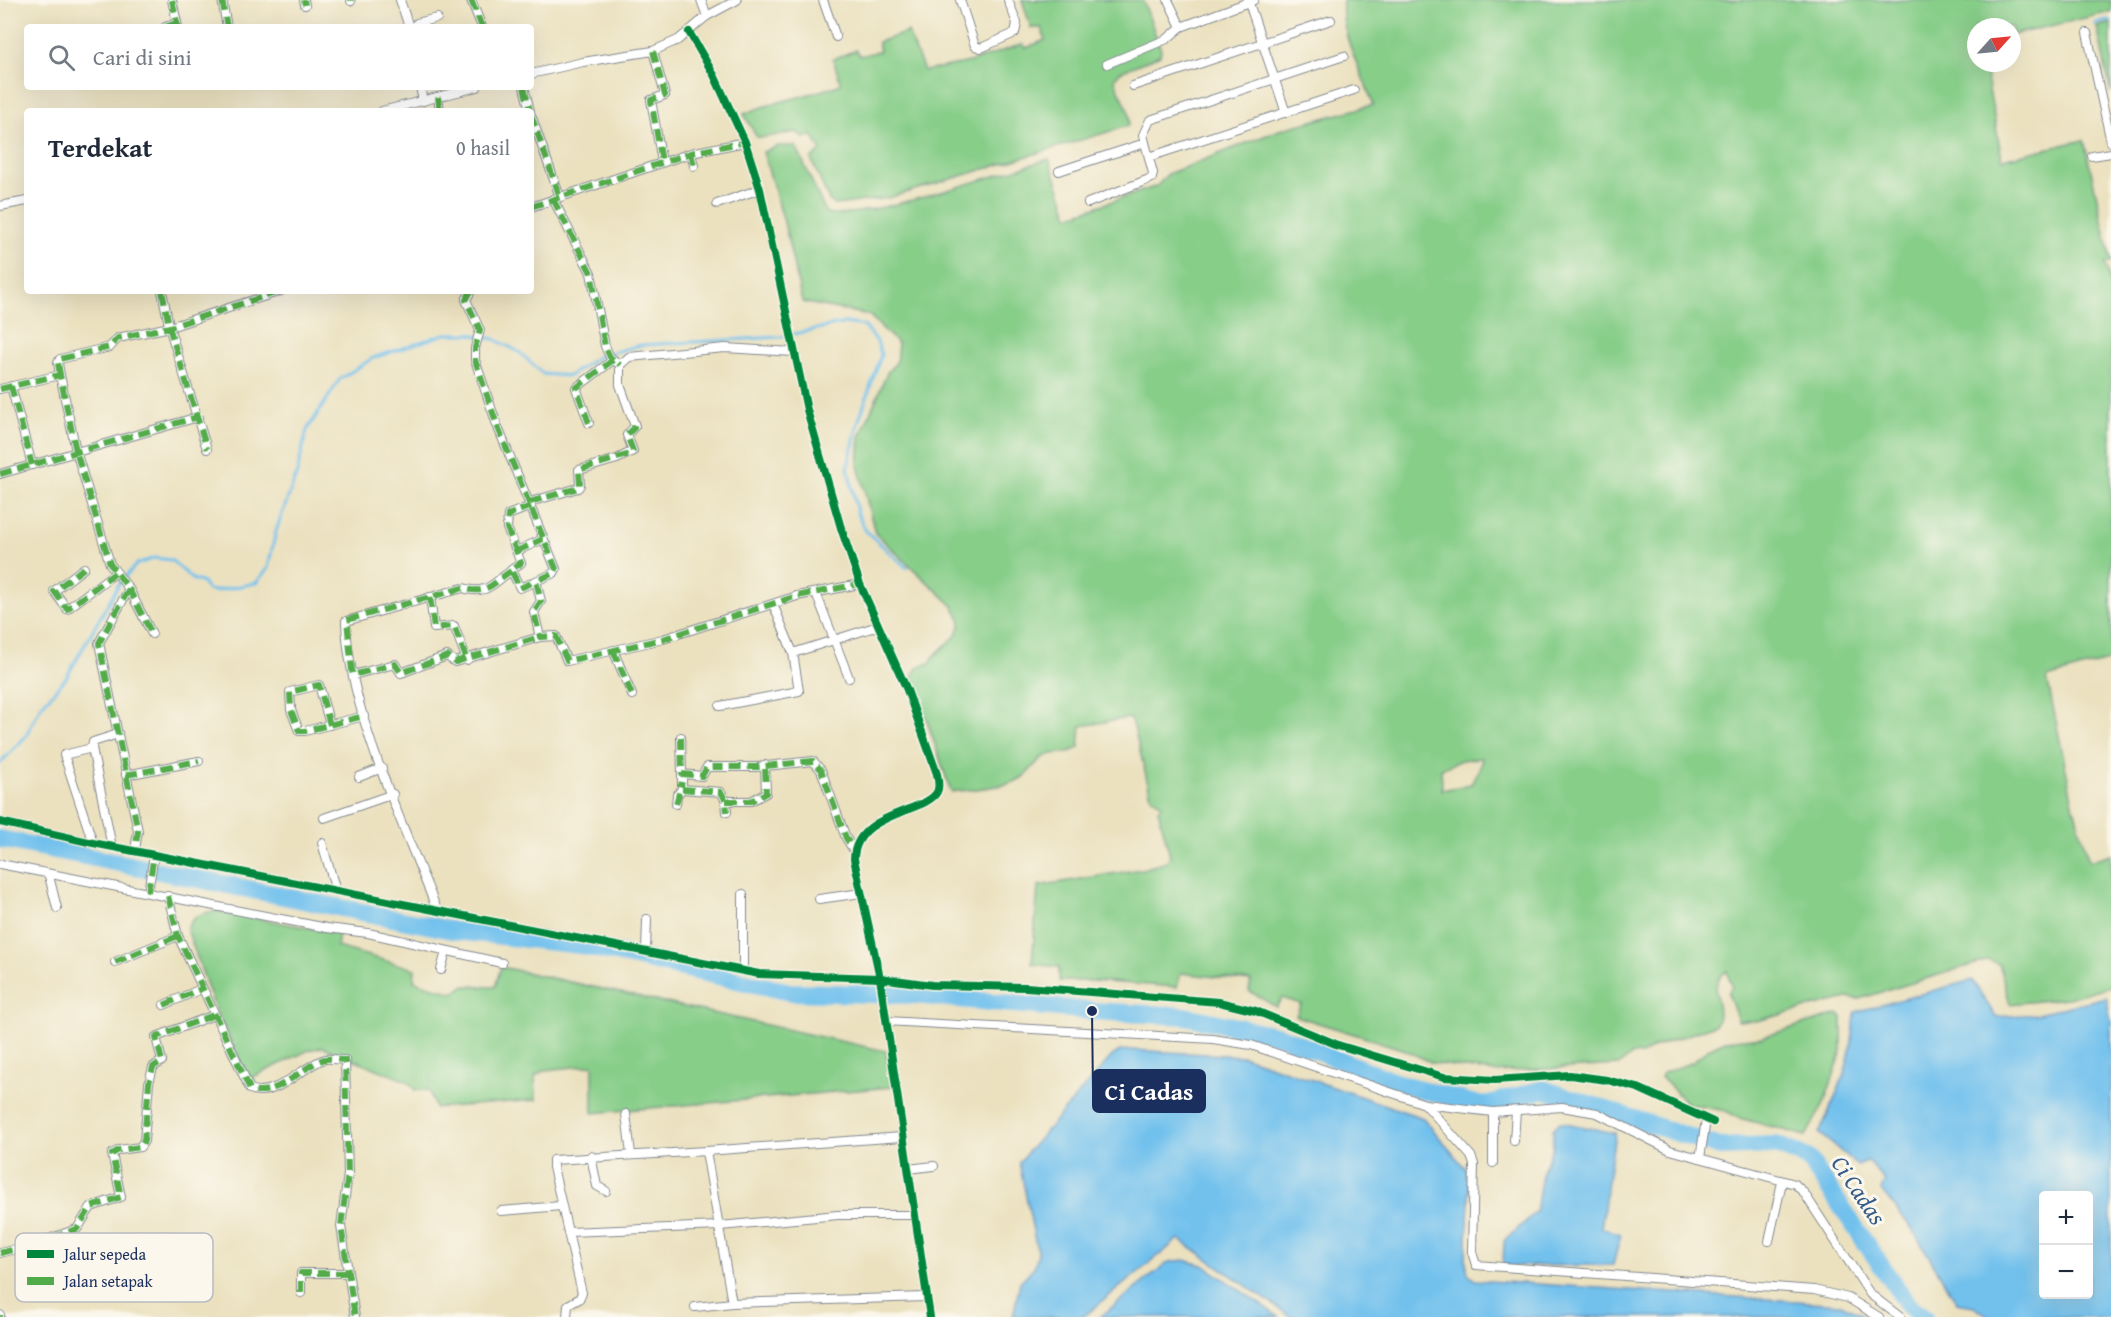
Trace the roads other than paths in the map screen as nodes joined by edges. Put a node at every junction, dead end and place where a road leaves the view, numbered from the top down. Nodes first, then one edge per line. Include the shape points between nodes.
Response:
1 (172, 0) edge
2 (222, 0) edge
3 (400, 0) edge
4 (471, 0) edge
5 (701, 0) edge
6 (737, 0) edge
7 (824, 0) edge
8 (960, 0) edge
9 (1008, 0) edge
10 (1168, 0) edge
11 (1250, 0) edge
12 (708, 16) junction
13 (437, 18) dead end
14 (1331, 20) dead end
15 (177, 24) edge
16 (226, 24) edge
17 (409, 24) edge
18 (415, 24) edge
19 (481, 24) edge
20 (1182, 27) junction
21 (689, 32) junction
22 (2087, 33) dead end
23 (836, 38) dead end
24 (1263, 41) junction
25 (654, 51) junction
26 (1344, 56) dead end
27 (1107, 64) dead end
28 (534, 73) edge
29 (1275, 79) junction
30 (1133, 86) dead end
31 (421, 90) edge
32 (465, 90) edge
33 (525, 90) edge
34 (1354, 90) dead end
35 (438, 97) junction
36 (423, 101) junction
37 (396, 108) edge
38 (440, 108) edge
39 (529, 108) edge
40 (1286, 112) junction
41 (534, 126) edge
42 (744, 142) junction
43 (2111, 142) edge
44 (1145, 143) junction
45 (691, 153) junction
46 (2111, 153) edge
47 (2092, 156) dead end
48 (1149, 157) junction
49 (662, 162) junction
50 (694, 166) dead end
51 (1059, 171) dead end
52 (760, 189) junction
53 (557, 198) junction
54 (24, 202) edge
55 (1088, 203) dead end
56 (717, 204) dead end
57 (0, 206) edge
58 (534, 206) edge
59 (163, 294) edge
60 (272, 294) edge
61 (469, 294) edge
62 (170, 327) junction
63 (794, 350) junction
64 (612, 358) junction
65 (60, 375) junction
66 (10, 386) junction
67 (0, 389) edge
68 (198, 417) junction
69 (589, 423) dead end
70 (207, 450) dead end
71 (76, 451) junction
72 (32, 465) junction
73 (0, 474) edge
74 (530, 504) junction
75 (543, 539) junction
76 (516, 550) junction
77 (84, 568) dead end
78 (511, 571) junction
79 (116, 574) junction
80 (536, 582) junction
81 (860, 584) junction
82 (128, 588) junction
83 (816, 593) junction
84 (430, 597) junction
85 (773, 604) junction
86 (878, 626) junction
87 (152, 634) dead end
88 (540, 636) junction
89 (833, 640) junction
90 (613, 650) junction
91 (793, 653) junction
92 (467, 660) junction
93 (353, 675) junction
94 (849, 678) dead end
95 (632, 695) dead end
96 (720, 706) dead end
97 (364, 716) junction
98 (330, 725) junction
99 (118, 734) junction
100 (681, 737) dead end
101 (92, 748) junction
102 (199, 761) dead end
103 (765, 765) junction
104 (382, 768) junction
105 (682, 774) junction
106 (126, 775) junction
107 (358, 777) dead end
108 (682, 789) junction
109 (393, 794) junction
110 (726, 801) junction
111 (676, 804) dead end
112 (727, 812) dead end
113 (324, 818) dead end
114 (0, 822) edge
115 (93, 843) junction
116 (322, 843) dead end
117 (112, 847) junction
118 (135, 850) junction
119 (854, 850) junction
120 (153, 857) junction
121 (0, 864) edge
122 (49, 876) junction
123 (149, 889) junction
124 (336, 891) junction
125 (862, 893) junction
126 (743, 894) dead end
127 (168, 896) junction
128 (819, 899) dead end
129 (57, 908) dead end
130 (437, 910) junction
131 (647, 919) dead end
132 (178, 936) junction
133 (446, 951) junction
134 (645, 951) junction
135 (115, 962) dead end
136 (501, 963) dead end
137 (441, 970) dead end
138 (743, 970) junction
139 (880, 981) junction
140 (201, 989) junction
141 (164, 1005) dead end
142 (214, 1015) junction
143 (885, 1019) junction
144 (1425, 1104) junction
145 (1516, 1111) junction
146 (1493, 1112) junction
147 (626, 1114) dead end
148 (902, 1137) junction
149 (1514, 1141) dead end
150 (706, 1151) junction
151 (631, 1154) junction
152 (1701, 1154) junction
153 (591, 1156) junction
154 (1493, 1163) dead end
155 (934, 1166) dead end
156 (908, 1169) junction
157 (1782, 1182) junction
158 (606, 1191) dead end
159 (561, 1206) junction
160 (501, 1211) dead end
161 (914, 1215) junction
162 (720, 1226) junction
163 (568, 1232) junction
164 (66, 1233) edge
165 (1769, 1241) dead end
166 (15, 1249) edge
167 (0, 1253) edge
168 (346, 1273) junction
169 (301, 1293) dead end
170 (927, 1296) junction
171 (732, 1303) junction
172 (695, 1307) dead end
173 (355, 1317) edge
174 (567, 1317) edge
175 (930, 1317) edge
176 (1879, 1317) edge
177 (1900, 1317) edge

1 - 15 street
2 - 16 street
3 - 17 street
4 - 19 street
5 - 12 street
6 - 12 street
7 - 23 street
8 - 9 street via 975,46 981,48 1015,33 1017,23
10 - 20 street
11 - 20 street
11 - 24 street
12 - 21 street
13 - 18 street
14 - 24 street
20 - 27 street via 1167,39
21 - 25 street
21 - 42 street via 714,75
22 - 43 street
24 - 29 street
24 - 30 street
25 - 28 street
25 - 49 street via 665,95 651,100
26 - 29 street
29 - 40 street
29 - 44 street via 1150,120 1144,130
31 - 36 street
32 - 35 street
33 - 39 street
34 - 40 street
35 - 36 street
35 - 38 street
36 - 37 street
40 - 48 street
41 - 53 street
42 - 45 street
42 - 52 street
44 - 48 street
44 - 51 street
45 - 49 street
45 - 50 street
46 - 47 street
48 - 55 street via 1153,172 1150,180
49 - 53 street
52 - 56 street
52 - 63 street
53 - 58 street
53 - 64 street via 591,273
54 - 57 street
59 - 62 street
60 - 62 street
61 - 74 street via 466,300 480,333 474,354 497,425
62 - 65 street via 118,338 110,347 60,359
62 - 68 street
63 - 64 street via 725,348
63 - 81 street via 807,410
64 - 69 street via 576,388
64 - 74 street via 635,426 627,435 633,452 579,470 578,488
65 - 66 street
65 - 71 street
66 - 67 street
66 - 72 street
68 - 70 street
68 - 71 street
71 - 72 street
71 - 79 street
72 - 73 street
74 - 75 street
74 - 76 street via 507,517
75 - 76 street
75 - 80 street via 556,571
76 - 78 street via 521,564
77 - 79 street via 54,591 66,609
78 - 80 street via 519,588
78 - 84 street via 481,590 464,588
79 - 82 street
80 - 88 street via 541,601 534,612
81 - 83 street
81 - 86 street
82 - 87 street
82 - 99 street via 99,641
83 - 85 street
83 - 89 street
84 - 92 street via 434,628 454,626
84 - 93 street via 347,620
85 - 90 street via 663,639
85 - 91 street
86 - 89 street
86 - 119 street via 908,690 939,788 930,800 887,817 866,833
88 - 90 street via 556,636 567,661
88 - 92 street
89 - 91 street
89 - 94 street
90 - 95 street
91 - 96 street via 799,692
92 - 93 street via 455,662 447,656 400,673 395,664
93 - 97 street
97 - 98 street
97 - 104 street
98 - 98 street via 299,731 291,710 290,692 319,685
99 - 101 street via 93,742
99 - 106 street
100 - 105 street
101 - 115 street via 64,755
101 - 117 street
102 - 106 street
103 - 105 street via 706,768 702,776
103 - 110 street via 766,793 751,801
103 - 119 street via 810,760 816,763
104 - 107 street
104 - 109 street
105 - 108 street
106 - 118 street via 138,831
108 - 110 street via 719,791
108 - 111 street
109 - 113 street
109 - 130 street
110 - 112 street
114 - 115 street
115 - 117 street
116 - 124 street
117 - 118 street
118 - 120 street
119 - 125 street
120 - 123 street
120 - 124 street
121 - 122 street
122 - 123 street
122 - 129 street
123 - 127 street
124 - 130 street
125 - 128 street
125 - 139 street
126 - 138 street
127 - 132 street
127 - 133 street
130 - 134 street
131 - 134 street
132 - 135 street
132 - 140 street
133 - 136 street
133 - 137 street
134 - 138 street
138 - 139 street
139 - 143 street
139 - 152 street via 1026,987 1219,1002 1256,1011 1338,1045 1444,1077 1496,1080 1570,1075 1607,1080 1653,1094 1710,1121
140 - 141 street
140 - 142 street
142 - 164 street via 156,1037 162,1061 153,1067 148,1083 144,1140 140,1147 112,1154 121,1197 91,1207 77,1229
142 - 168 street via 253,1090 274,1087 326,1059 345,1060 348,1174 341,1226
143 - 144 street via 1237,1042
143 - 148 street
144 - 146 street
144 - 176 street via 1474,1164 1472,1252 1476,1265 1814,1290 1848,1298
145 - 146 street
145 - 149 street
145 - 152 street via 1562,1107 1597,1113 1617,1120 1651,1142
146 - 154 street
147 - 151 street
148 - 150 street
148 - 156 street
150 - 151 street
150 - 162 street
151 - 153 street
152 - 157 street
153 - 158 street via 597,1185
153 - 159 street via 552,1162
155 - 156 street
156 - 161 street
157 - 165 street
157 - 177 street via 1801,1189 1870,1294
159 - 160 street
159 - 163 street
161 - 162 street via 838,1215
161 - 170 street
162 - 163 street
162 - 171 street
163 - 174 street via 582,1293 568,1305
166 - 167 street
168 - 169 street via 301,1272
168 - 173 street
170 - 171 street
170 - 175 street
171 - 172 street

